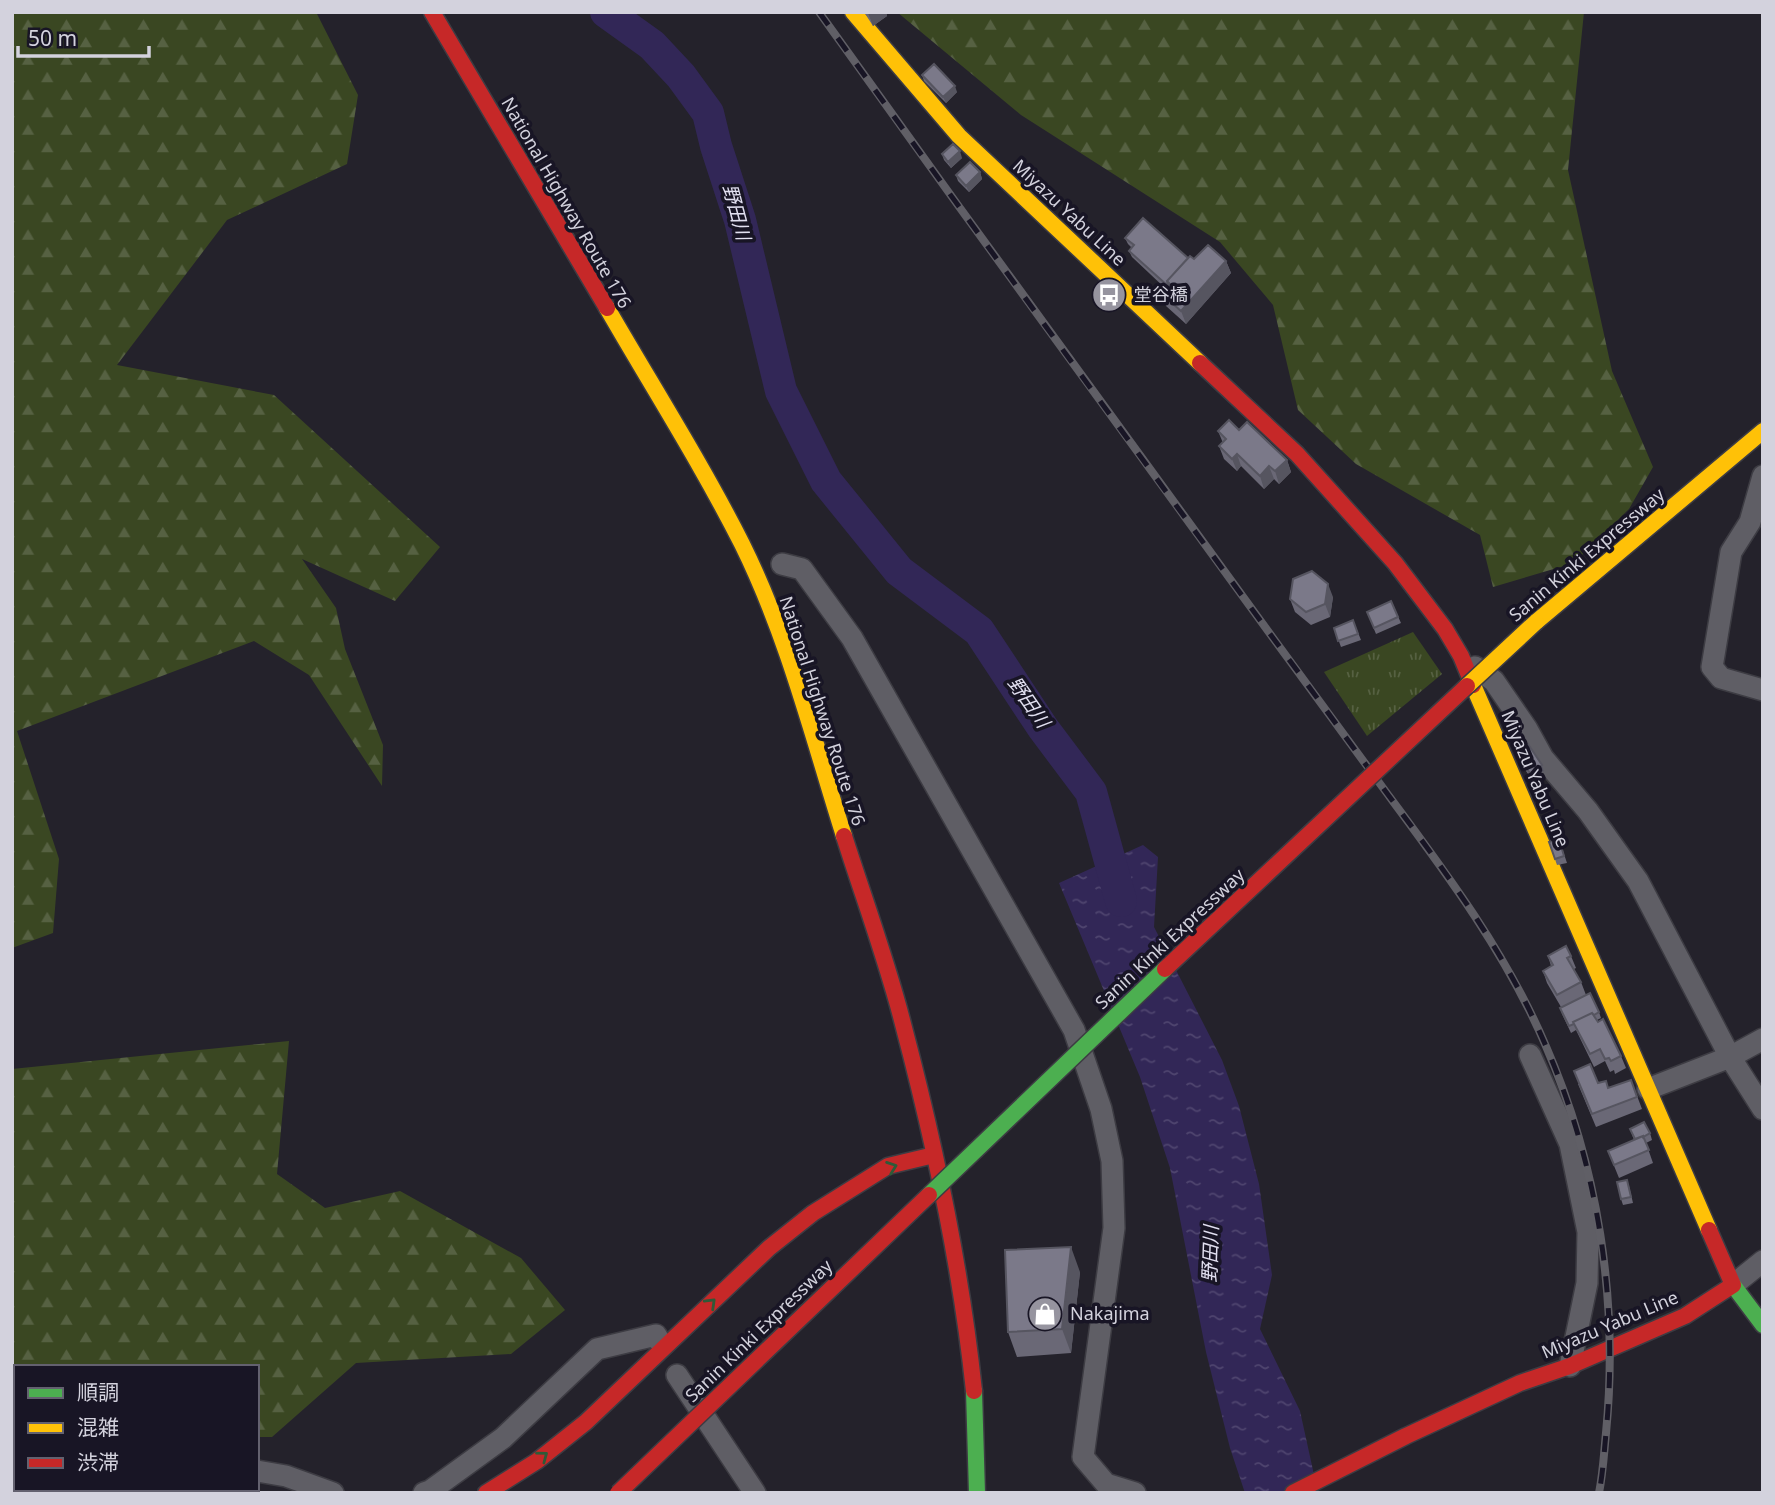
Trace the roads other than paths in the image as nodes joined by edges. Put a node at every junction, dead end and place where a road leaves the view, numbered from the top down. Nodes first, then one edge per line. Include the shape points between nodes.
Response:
1 (432, 12) edge
2 (853, 12) edge
3 (1763, 431) edge
4 (1763, 475) edge
5 (782, 564) dead end
6 (1461, 656) junction
7 (1763, 690) edge
8 (1763, 1039) edge
9 (1530, 1055) dead end
10 (1730, 1057) junction
11 (1648, 1089) junction
12 (1763, 1109) edge
13 (934, 1156) junction
14 (902, 1182) dead end
15 (1763, 1261) edge
16 (1733, 1285) junction
17 (1763, 1325) edge
18 (660, 1342) dead end
19 (1570, 1366) junction
20 (674, 1370) dead end
21 (581, 1446) dead end
22 (259, 1471) edge
23 (530, 1485) dead end
24 (333, 1493) edge
25 (424, 1493) edge
26 (486, 1493) edge
27 (618, 1493) edge
28 (755, 1493) edge
29 (977, 1493) edge
30 (1135, 1493) edge
31 (1293, 1493) edge

1 - 13 main road, National Highway Route 176 via 742,545 779,630 887,971
2 - 6 main road, Miyazu Yabu Line via 959,136 1297,454 1395,563
3 - 27 main road, Sanin Kinki Expressway, bridge via 1536,622 1087,1043
4 - 7 street via 1750,522 1731,552 1712,667 1721,678
5 - 30 street via 802,569 852,638 1074,1030 1101,1109 1112,1161 1114,1228 1083,1457 1106,1484
6 - 10 street via 1494,681 1543,758 1638,881
6 - 11 main road, Miyazu Yabu Line
8 - 10 street
9 - 19 street via 1570,1144 1588,1231 1587,1283
10 - 11 street
10 - 12 street
11 - 16 main road, Miyazu Yabu Line
13 - 14 main road
26 -> 13 main road via 586,1422 769,1248 813,1213 888,1166
13 - 29 main road, National Highway Route 176 via 968,1335
15 - 16 street
16 - 17 main road
16 - 19 main road, Miyazu Yabu Line via 1685,1316
18 - 25 street via 656,1335 597,1349 503,1438
19 - 31 main road, Miyazu Yabu Line via 1520,1383
20 - 28 street
21 - 23 main road
22 - 24 street

